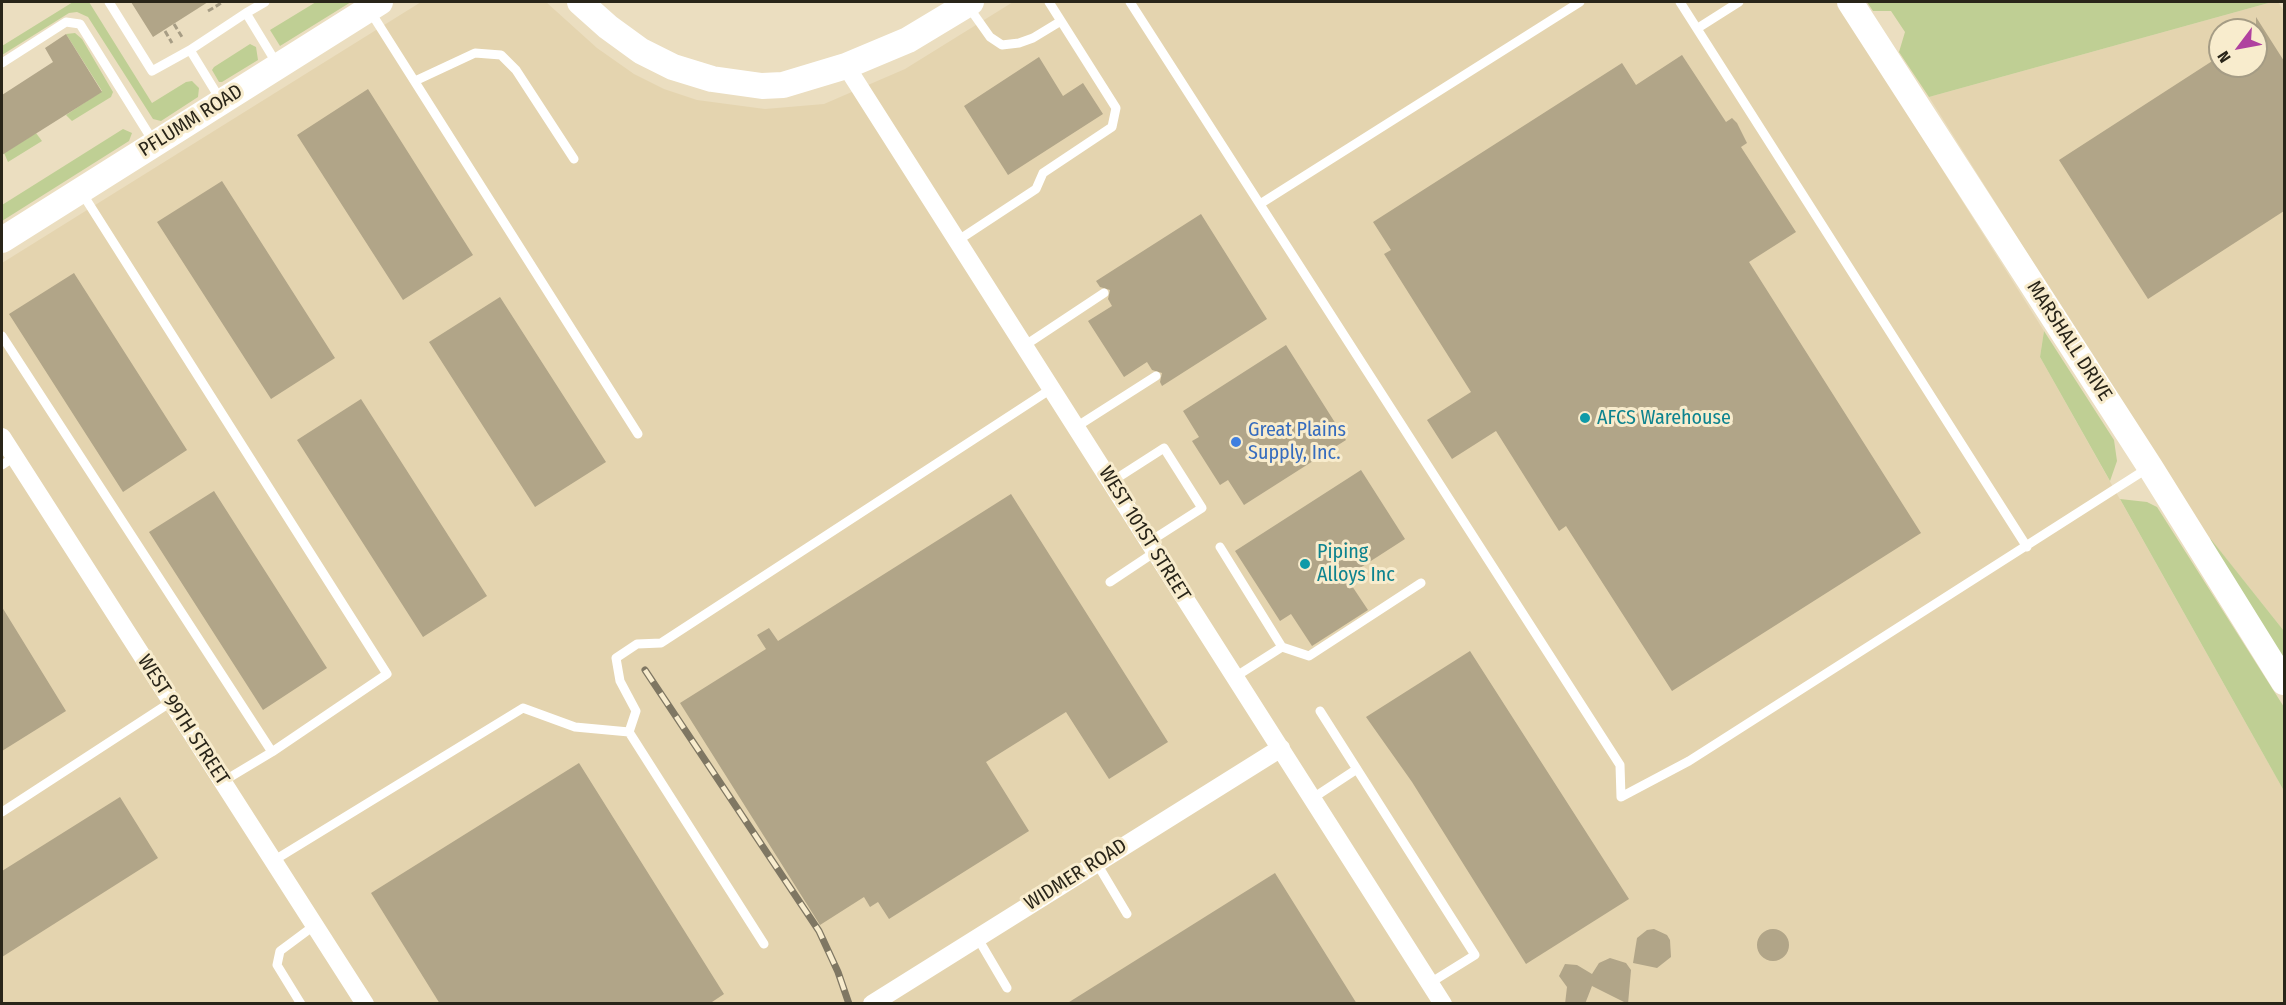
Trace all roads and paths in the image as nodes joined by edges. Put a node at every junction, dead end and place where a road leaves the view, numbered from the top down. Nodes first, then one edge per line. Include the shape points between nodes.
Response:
1 (109, 2) edge
2 (223, 2) edge
3 (265, 2) edge
4 (580, 2) edge
5 (1049, 2) edge
6 (1130, 2) edge
7 (1580, 2) edge
8 (1680, 2) edge
9 (1739, 2) edge
10 (1850, 2) edge
11 (963, 4) edge
12 (375, 5) edge
13 (208, 11) dead end
14 (246, 13) junction
15 (1061, 21) junction
16 (174, 24) dead end
17 (1698, 28) junction
18 (165, 31) dead end
19 (182, 37) dead end
20 (172, 43) dead end
21 (190, 50) junction
22 (2, 63) edge
23 (278, 66) junction
24 (846, 66) junction
25 (415, 81) junction
26 (222, 101) junction
27 (154, 144) junction
28 (574, 159) dead end
29 (81, 190) junction
30 (1260, 204) junction
31 (2, 240) edge
32 (957, 241) junction
33 (1104, 293) dead end
34 (2, 336) edge
35 (1024, 346) junction
36 (1156, 376) dead end
37 (1051, 389) junction
38 (1076, 427) junction
39 (638, 434) dead end
40 (2, 437) edge
41 (8, 461) edge
42 (2150, 467) junction
43 (1111, 482) junction
44 (1152, 547) junction
45 (1220, 547) dead end
46 (2027, 547) junction
47 (1110, 582) dead end
48 (1421, 583) dead end
49 (1282, 647) junction
50 (1236, 677) junction
51 (2284, 682) edge
52 (171, 702) junction
53 (1320, 711) dead end
54 (629, 732) junction
55 (1281, 748) junction
56 (272, 752) junction
57 (1357, 769) junction
58 (222, 782) junction
59 (1312, 798) junction
60 (2, 812) edge
61 (273, 861) junction
62 (1096, 862) junction
63 (1126, 914) dead end
64 (315, 925) junction
65 (977, 937) junction
66 (764, 944) dead end
67 (1430, 983) junction
68 (1007, 988) dead end
69 (301, 1004) edge
70 (365, 1004) edge
71 (872, 1004) edge
72 (1443, 1004) edge

1 - 21 lane via 152,71
2 - 13 path
3 - 14 lane
4 - 24 street via 641,51 673,67 712,79 783,85
5 - 15 lane
6 - 30 lane
7 - 30 lane
8 - 17 lane
9 - 17 lane
10 - 42 street, MARSHALL DRIVE
11 - 15 lane via 990,37 1002,45 1019,43
11 - 24 street via 908,40
12 - 23 street, PFLUMM ROAD
12 - 25 lane
14 - 21 lane
14 - 23 lane
15 - 32 lane via 1116,108 1112,127 1043,174 1036,189
16 - 19 path
17 - 46 lane
18 - 20 path
21 - 26 lane
22 - 27 lane via 66,22 80,24
23 - 26 street, PFLUMM ROAD
24 - 32 street, WEST 101ST STREET
25 - 28 lane via 475,53 501,55 516,70
25 - 39 lane
26 - 27 street, PFLUMM ROAD
27 - 29 street, PFLUMM ROAD
29 - 31 street, PFLUMM ROAD
29 - 56 lane via 387,674
30 - 46 lane via 1620,765 1621,797 1689,761
32 - 35 street, WEST 101ST STREET
33 - 35 lane
34 - 56 lane
35 - 37 street, WEST 101ST STREET
36 - 38 lane
37 - 38 street, WEST 101ST STREET
37 - 54 lane via 661,643 637,644 616,658 620,681 636,711
38 - 43 street, WEST 101ST STREET
40 - 41 street, WEST 99TH STREET
41 - 52 street, WEST 99TH STREET
42 - 46 lane
42 - 51 street, MARSHALL DRIVE
43 - 44 street, WEST 101ST STREET
43 - 44 lane via 1164,448 1202,508
44 - 47 lane
44 - 50 street, WEST 101ST STREET
45 - 49 lane
48 - 49 lane via 1309,656
49 - 50 lane
50 - 55 street, WEST 101ST STREET
52 - 58 street, WEST 99TH STREET
52 - 60 lane
53 - 57 lane
54 - 61 lane via 575,727 523,708
54 - 66 lane
55 - 59 street, WEST 101ST STREET
55 - 62 street, WIDMER ROAD
56 - 58 lane
57 - 59 lane
57 - 67 lane via 1475,955
58 - 61 street, WEST 99TH STREET
59 - 67 street, WEST 101ST STREET
61 - 64 street, WEST 99TH STREET
62 - 63 lane
62 - 65 street, WIDMER ROAD
64 - 69 lane via 280,951 277,965
64 - 70 street, WEST 99TH STREET
65 - 68 lane
65 - 71 street, WIDMER ROAD
67 - 72 street, WEST 101ST STREET

